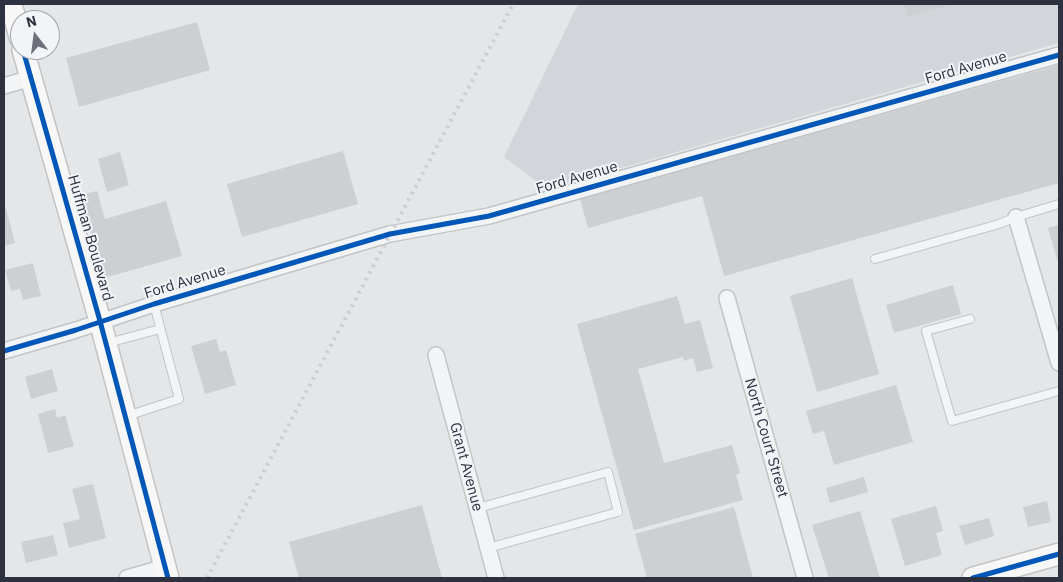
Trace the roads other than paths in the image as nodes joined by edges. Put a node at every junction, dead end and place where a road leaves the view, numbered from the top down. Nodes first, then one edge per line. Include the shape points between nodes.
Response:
1 (1059, 55) edge
2 (26, 60) edge
3 (31, 78) junction
4 (4, 86) edge
5 (1059, 204) edge
6 (1016, 217) junction
7 (875, 259) dead end
8 (728, 298) dead end
9 (154, 304) junction
10 (970, 319) dead end
11 (100, 321) junction
12 (160, 329) junction
13 (106, 344) junction
14 (4, 351) edge
15 (436, 355) dead end
16 (1059, 363) edge
17 (1059, 391) edge
18 (125, 416) junction
19 (478, 508) junction
20 (488, 548) junction
21 (1059, 554) edge
22 (163, 575) edge
23 (127, 578) edge
24 (496, 578) edge
25 (805, 578) edge
26 (974, 578) edge

1 - 9 street, Ford Avenue via 489,216 390,234
2 - 3 street, Huffman Boulevard
3 - 4 street
3 - 11 street, Huffman Boulevard
5 - 6 lane
6 - 7 lane
6 - 16 street
8 - 25 street, North Court Street
9 - 11 street, Ford Avenue
9 - 12 lane
10 - 17 lane via 926,331 952,421
11 - 13 street, Huffman Boulevard
11 - 14 street, Ford Avenue
12 - 13 lane
12 - 18 lane via 179,399
13 - 18 street, Huffman Boulevard
15 - 19 street, Grant Avenue
18 - 22 street, Huffman Boulevard
19 - 20 street, Grant Avenue
19 - 20 lane via 608,472 618,512
20 - 24 street, Grant Avenue
21 - 26 street
22 - 23 street

